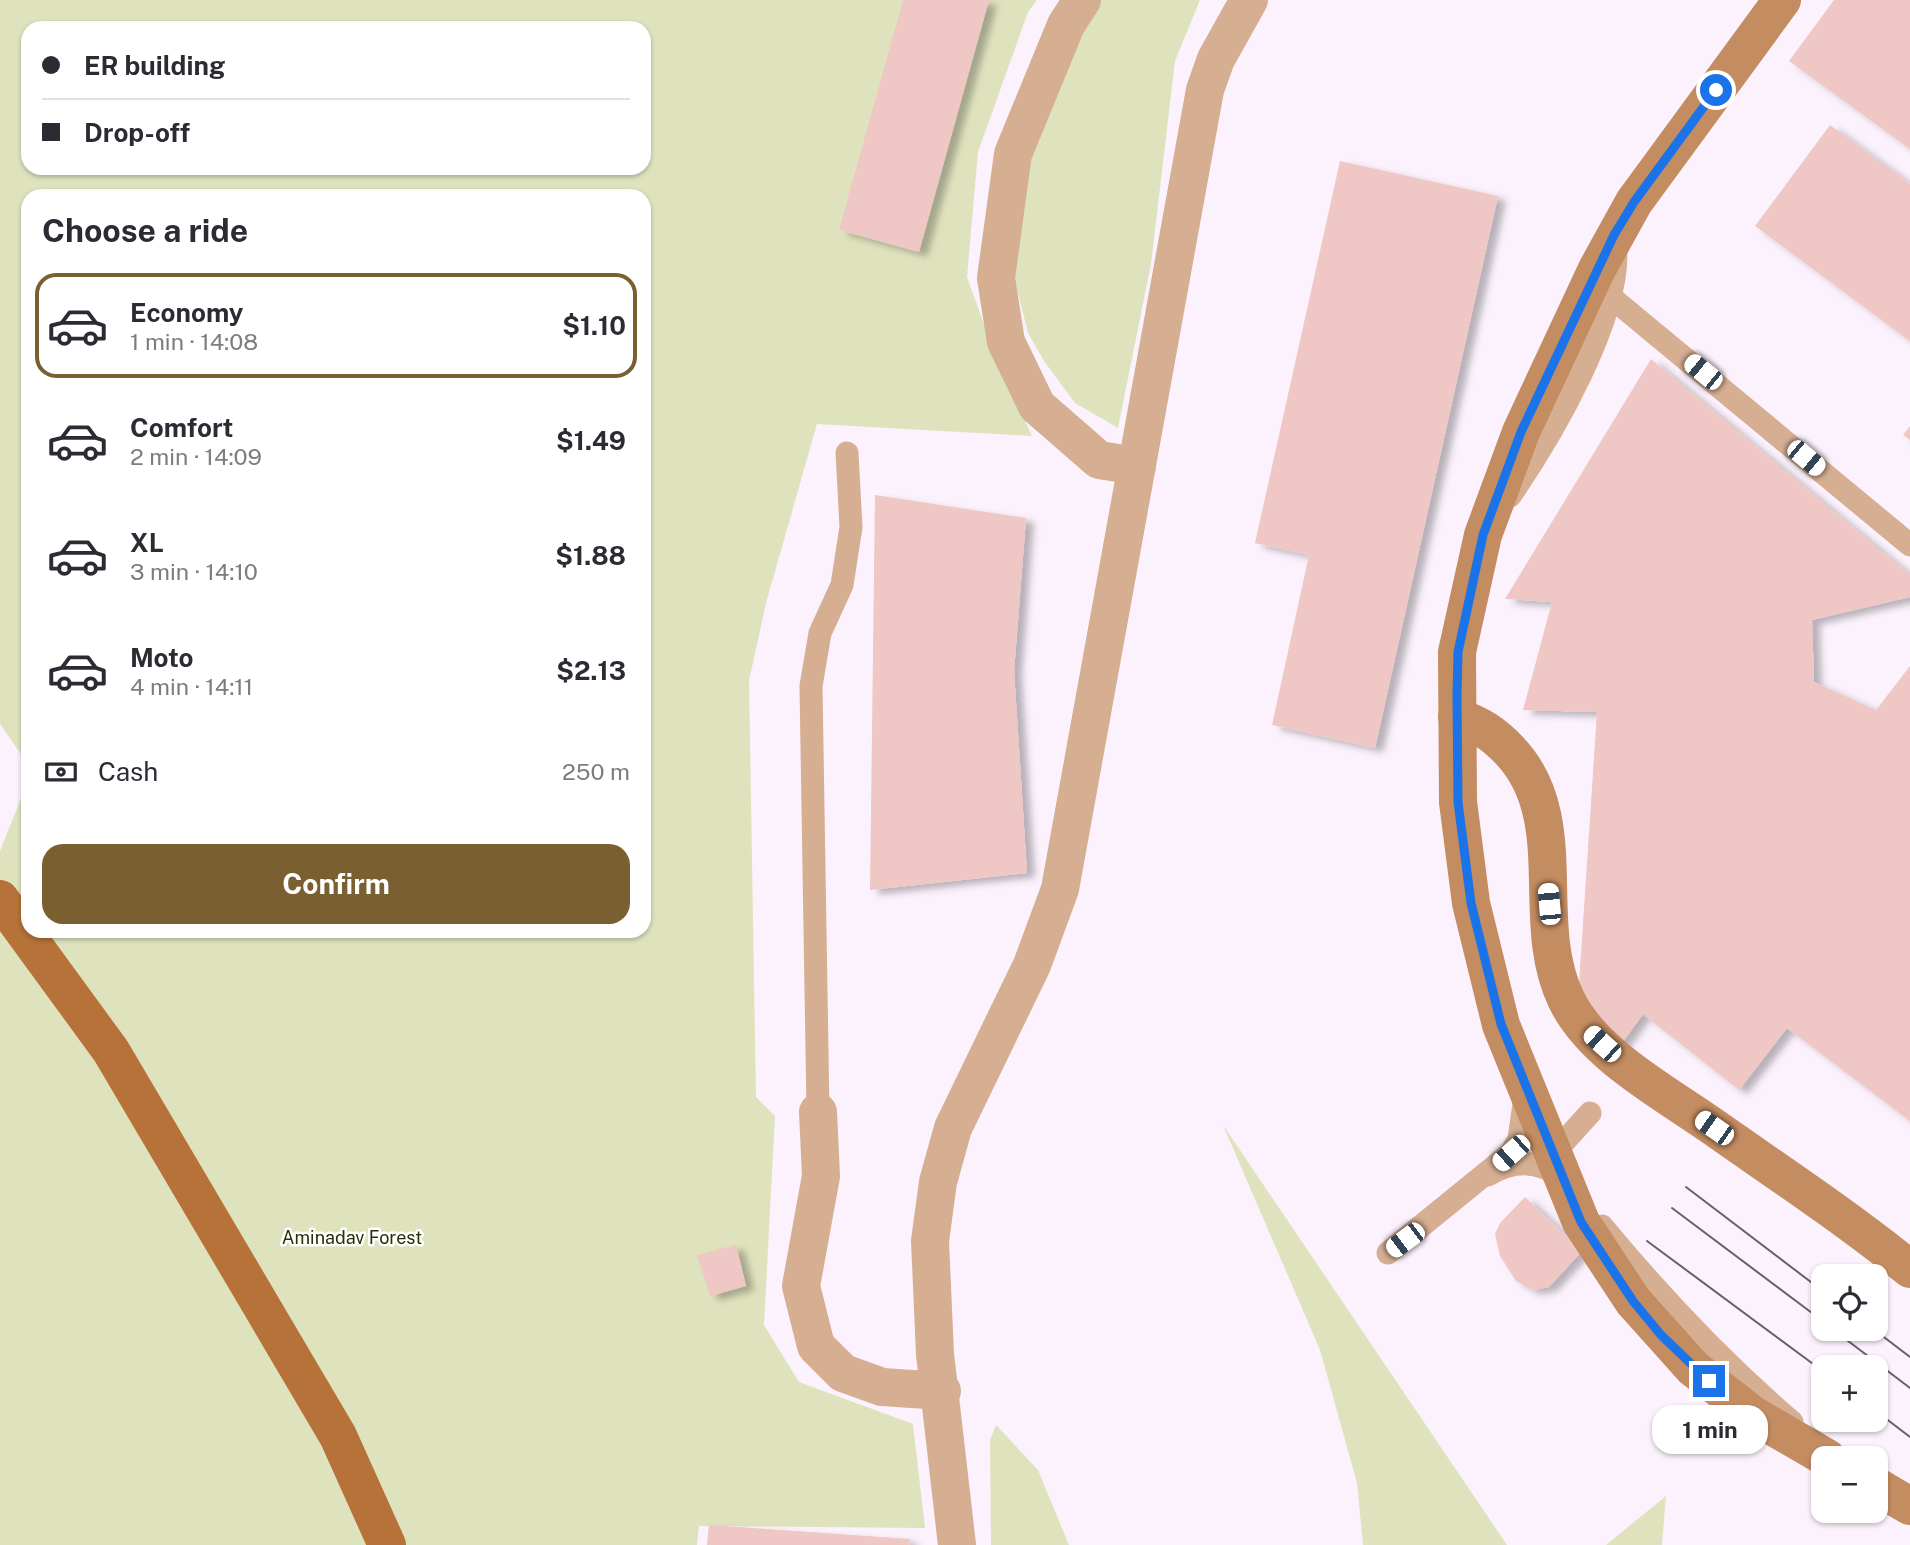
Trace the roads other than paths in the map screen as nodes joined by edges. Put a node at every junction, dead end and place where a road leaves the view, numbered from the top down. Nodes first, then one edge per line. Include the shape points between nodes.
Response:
1 (1082, 0) edge
2 (1249, 0) edge
3 (1782, 0) edge
4 (1614, 235) junction
5 (1612, 298) junction
6 (847, 453) dead end
7 (1137, 466) junction
8 (1483, 535) junction
9 (1910, 545) edge
10 (1457, 717) junction
11 (0, 899) edge
12 (21, 928) edge
13 (28, 938) edge
14 (1526, 1088) junction
15 (818, 1112) joint
16 (1590, 1113) dead end
17 (1558, 1166) junction
18 (1488, 1175) junction
19 (1388, 1253) dead end
20 (1910, 1269) edge
21 (942, 1391) junction
22 (1820, 1446) edge
23 (1811, 1448) edge
24 (1888, 1493) edge
25 (1910, 1506) edge
26 (387, 1545) edge
27 (957, 1545) edge

1 - 7 street via 1066,25 1013,154 996,278 1006,342 1037,406 1099,460
2 - 7 street via 1216,59 1205,90
3 - 4 street
4 - 5 lane via 1617,273
4 - 8 street via 1521,432
5 - 8 lane via 1540,453
5 - 9 lane
6 - 15 lane via 851,527 842,585 820,633 811,686
7 - 21 street via 1060,889 1032,965 953,1128 938,1182 930,1241 935,1354
8 - 10 street via 1458,652
10 - 14 street via 1458,802 1471,903 1501,1024
10 - 20 street via 1490,732 1528,772 1536,789 1544,820 1553,964 1583,1027 1650,1085
11 - 12 main road
13 - 26 main road via 111,1051 338,1436
14 - 17 street
14 - 18 lane via 1520,1139
15 - 21 street via 821,1176 801,1286 816,1346 843,1373 882,1387
16 - 17 lane
17 - 18 lane via 1508,1164
17 - 22 lane via 1699,1334
17 - 23 street via 1581,1222 1661,1335 1725,1395
18 - 19 lane
21 - 27 street
24 - 25 street

